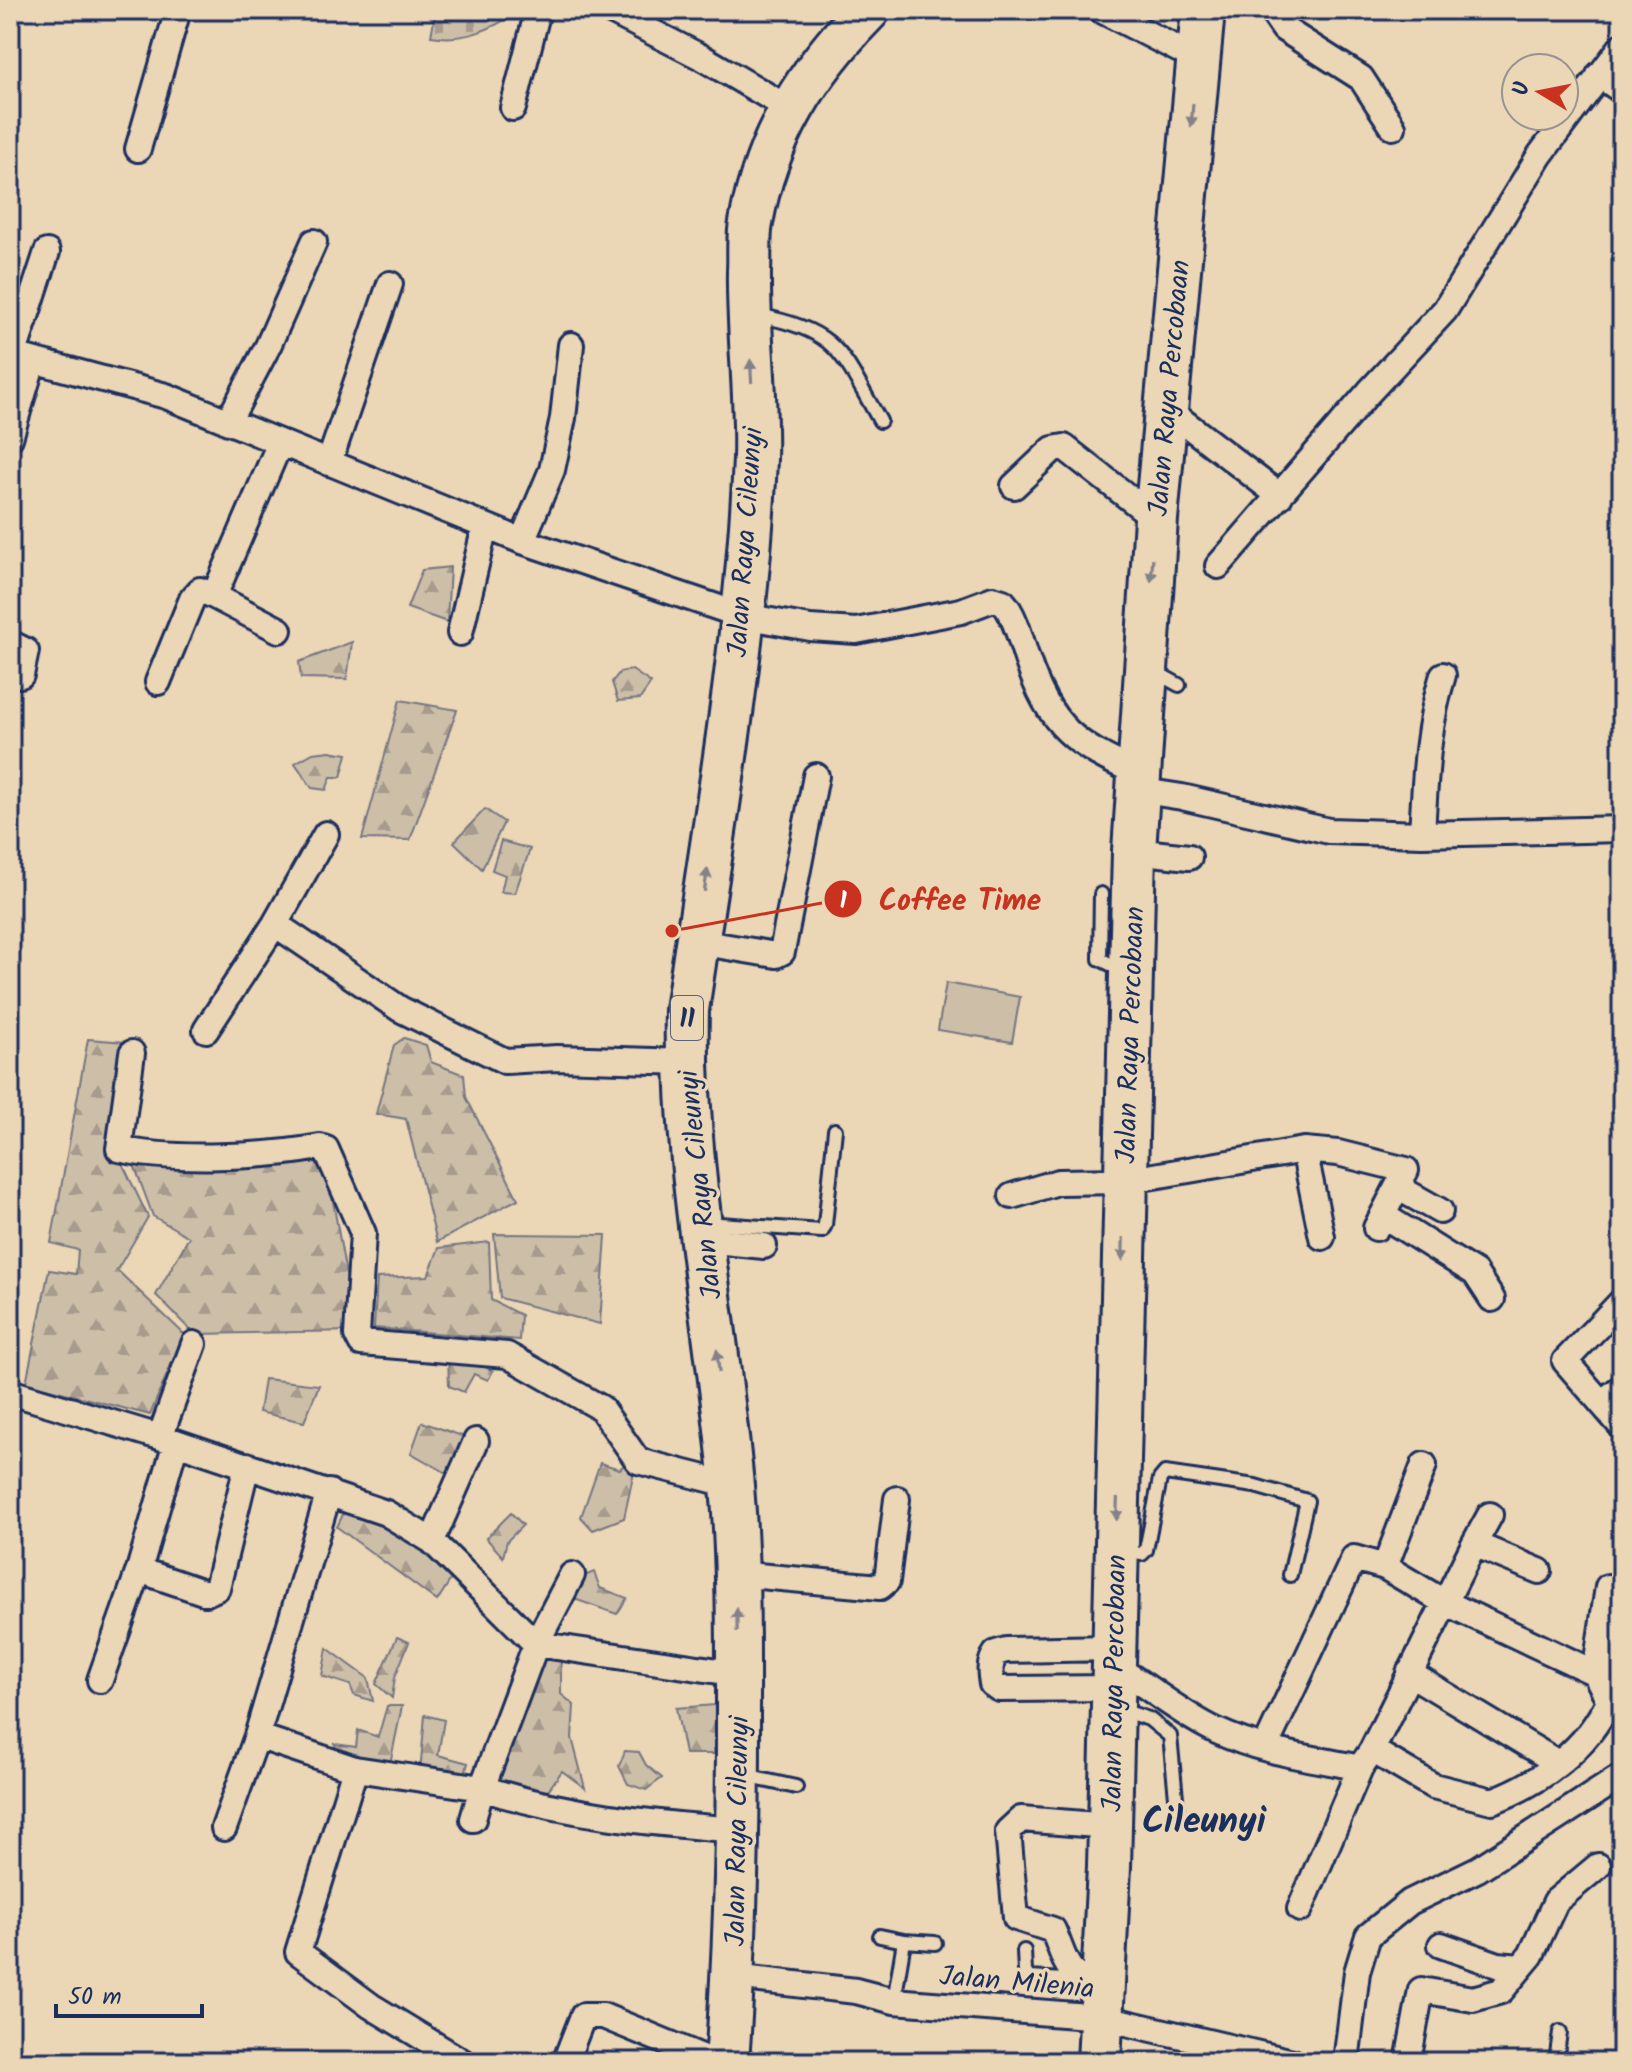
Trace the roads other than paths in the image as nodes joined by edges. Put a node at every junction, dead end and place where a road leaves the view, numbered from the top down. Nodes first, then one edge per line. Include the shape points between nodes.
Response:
1 (178, 10) edge
2 (538, 10) edge
3 (609, 10) edge
4 (868, 10) edge
5 (1101, 10) edge
6 (1203, 10) edge
7 (1271, 10) edge
8 (1622, 46) edge
9 (1197, 59) junction
10 (1599, 75) junction
11 (1622, 91) edge
12 (513, 108) dead end
13 (790, 109) junction
14 (1393, 127) dead end
15 (138, 149) dead end
16 (314, 242) dead end
17 (47, 252) dead end
18 (390, 284) dead end
19 (748, 313) junction
20 (571, 345) dead end
21 (19, 357) edge
22 (1168, 410) junction
23 (880, 421) dead end
24 (228, 422) junction
25 (10, 438) edge
26 (279, 445) junction
27 (329, 463) junction
28 (1014, 486) dead end
29 (1280, 496) junction
30 (1156, 519) junction
31 (485, 526) junction
32 (522, 541) junction
33 (1218, 566) dead end
34 (214, 596) junction
35 (743, 616) junction
36 (279, 630) dead end
37 (460, 633) dead end
38 (10, 643) edge
39 (21, 675) dead end
40 (1443, 675) dead end
41 (158, 682) dead end
42 (816, 776) dead end
43 (1138, 782) junction
44 (1622, 829) edge
45 (326, 834) dead end
46 (1422, 834) junction
47 (1134, 851) junction
48 (1189, 857) dead end
49 (1101, 894) dead end
50 (275, 924) junction
51 (698, 942) junction
52 (1130, 973) junction
53 (206, 1030) dead end
54 (132, 1053) dead end
55 (686, 1062) junction
56 (835, 1130) dead end
57 (1304, 1150) junction
58 (1125, 1181) junction
59 (1399, 1188) junction
60 (1012, 1196) dead end
61 (1440, 1211) dead end
62 (703, 1231) junction
63 (1322, 1237) dead end
64 (764, 1246) dead end
65 (1492, 1299) dead end
66 (1622, 1301) edge
67 (194, 1344) dead end
68 (1622, 1387) edge
69 (10, 1392) edge
70 (1602, 1402) junction
71 (1622, 1427) edge
72 (168, 1439) junction
73 (476, 1441) dead end
74 (247, 1465) junction
75 (1424, 1465) dead end
76 (732, 1485) junction
77 (329, 1492) junction
78 (897, 1499) dead end
79 (1490, 1515) dead end
80 (432, 1541) junction
81 (1474, 1544) junction
82 (1116, 1552) junction
83 (1385, 1567) junction
84 (139, 1570) junction
85 (1539, 1571) dead end
86 (736, 1574) junction
87 (572, 1575) dead end
88 (1290, 1575) dead end
89 (1608, 1587) dead end
90 (1444, 1602) junction
91 (1604, 1613) junction
92 (536, 1644) junction
93 (1409, 1673) junction
94 (1595, 1673) junction
95 (739, 1674) junction
96 (1112, 1677) junction
97 (100, 1680) dead end
98 (1609, 1700) junction
99 (257, 1736) junction
100 (1265, 1748) junction
101 (1366, 1759) junction
102 (1558, 1763) junction
103 (355, 1769) junction
104 (738, 1775) junction
105 (1622, 1776) edge
106 (796, 1787) dead end
107 (482, 1788) junction
108 (1177, 1808) dead end
109 (473, 1819) dead end
110 (1109, 1826) junction
111 (224, 1828) dead end
112 (737, 1830) junction
113 (1598, 1866) dead end
114 (1300, 1909) dead end
115 (880, 1936) dead end
116 (904, 1941) junction
117 (935, 1943) dead end
118 (1441, 1945) dead end
119 (1024, 1951) dead end
120 (1521, 1967) junction
121 (734, 1977) junction
122 (1095, 1995) junction
123 (894, 2001) junction
124 (1560, 2032) dead end
125 (463, 2062) edge
126 (565, 2062) edge
127 (727, 2062) edge
128 (1099, 2062) edge
129 (1293, 2062) edge
130 (1346, 2062) edge
131 (1408, 2062) edge
132 (1556, 2062) edge

1 - 15 street
2 - 12 street
3 - 13 street
4 - 13 highway, Jalan Raya Cileunyi / 11 via 805,82
5 - 9 street
6 - 9 highway, Jalan Raya Percobaan
7 - 14 street via 1284,29 1361,78
8 - 10 street
9 -> 22 highway, Jalan Raya Percobaan
10 - 11 street
10 - 29 street via 1514,195 1445,310
13 - 19 highway, Jalan Raya Cileunyi / 11 via 769,158 751,225
16 - 24 street
17 - 21 street
18 - 27 street
19 - 23 lane via 803,327 837,346
35 -> 19 highway, Jalan Raya Cileunyi / 11 via 755,456
20 - 32 street via 552,470
21 - 24 street via 155,392
21 - 25 street
22 - 29 street
22 - 30 highway, Jalan Raya Percobaan
24 - 26 street
26 - 27 street
26 - 34 street
27 - 31 street
28 - 30 street via 1053,449 1064,447
29 - 33 street
30 -> 43 highway, Jalan Raya Percobaan via 1163,676
31 - 32 street
31 - 37 street
32 - 35 street
34 - 36 street
34 - 41 street via 200,590 192,599
35 - 43 street via 856,631 961,611 993,599 1003,602 1036,684 1073,739
51 -> 35 highway, Jalan Raya Cileunyi / 11
38 - 39 street via 26,651
40 - 46 street via 1433,709
42 - 51 street via 782,952
43 - 46 street via 1329,831
43 - 47 highway, Jalan Raya Percobaan
44 - 46 street
45 - 50 street
47 - 48 street
47 - 52 highway, Jalan Raya Percobaan
49 - 52 lane via 1100,959
50 - 53 street
50 - 55 street via 400,1009 505,1061
51 - 55 highway, Jalan Raya Cileunyi / 11 via 687,1010
52 - 58 highway, Jalan Raya Percobaan
54 - 76 street via 119,1149 256,1155 326,1149 363,1233 357,1335 361,1343 507,1355 601,1408 638,1461
55 - 62 highway, Jalan Raya Cileunyi / 11
56 - 62 lane via 822,1231
57 - 58 street
57 - 59 street via 1406,1170
57 - 63 street
58 - 60 street via 1058,1182
58 -> 82 highway, Jalan Raya Percobaan
59 - 61 street
59 - 65 street via 1380,1222 1475,1273
62 - 64 street
76 -> 62 highway, Jalan Raya Cileunyi / 11
66 - 70 street via 1565,1358
67 - 72 street
68 - 70 street
69 - 72 street
70 - 71 street
72 - 74 street
72 - 84 street
73 - 80 street
74 - 77 street
74 - 84 street via 217,1588 206,1593
75 - 83 street
76 - 86 highway, Jalan Raya Cileunyi / 11
77 - 80 street via 386,1513
77 - 99 street
78 - 86 street via 887,1581 880,1587
79 - 81 street
80 - 92 street
81 - 85 street
81 - 90 street
82 - 88 lane via 1145,1553 1165,1473 1255,1486 1307,1501
82 - 96 highway, Jalan Raya Percobaan
83 - 90 street
83 - 100 street via 1361,1557 1350,1561
84 - 97 street
95 -> 86 highway, Jalan Raya Cileunyi / 11
87 - 92 street
89 - 91 street
90 - 93 street
90 - 94 street
91 - 94 street
91 - 98 street via 1620,1641
92 - 95 street
92 - 107 street
93 - 101 street
93 - 102 street
94 - 98 street
95 - 104 highway, Jalan Raya Cileunyi / 11
96 - 100 street via 1214,1730
96 - 108 lane via 1170,1736
96 - 110 highway, Jalan Raya Percobaan
98 - 102 street via 1594,1731
99 - 103 street
99 - 111 street
100 - 101 street
101 - 102 street via 1433,1786 1492,1801
101 - 114 street
103 - 107 street
103 - 125 street via 298,1952 371,2006
104 - 106 lane
104 - 112 highway, Jalan Raya Cileunyi / 11
105 - 130 street via 1478,1869 1410,1902 1368,1936 1357,1972
107 - 109 street
107 - 112 street via 528,1803 630,1821
110 - 122 highway, Jalan Raya Percobaan
110 - 122 street via 1021,1819 1008,1831 1016,1918 1053,1930 1061,1959
112 - 121 highway, Jalan Raya Cileunyi / 11
113 - 120 street via 1556,1901
115 - 116 lane
116 - 117 lane
116 - 123 lane
118 - 120 street via 1498,1965
119 - 122 lane via 1029,1978
120 - 131 street via 1501,1991 1488,1997 1421,1990
121 - 123 street, Jalan Milenia via 856,1991
121 - 127 highway, Jalan Raya Cileunyi / 11
122 - 123 street, Jalan Milenia
122 - 128 highway, Jalan Raya Percobaan
122 - 129 street, Jalan Milenia
124 - 132 lane
126 - 127 street via 583,2016 589,2014 709,2060

